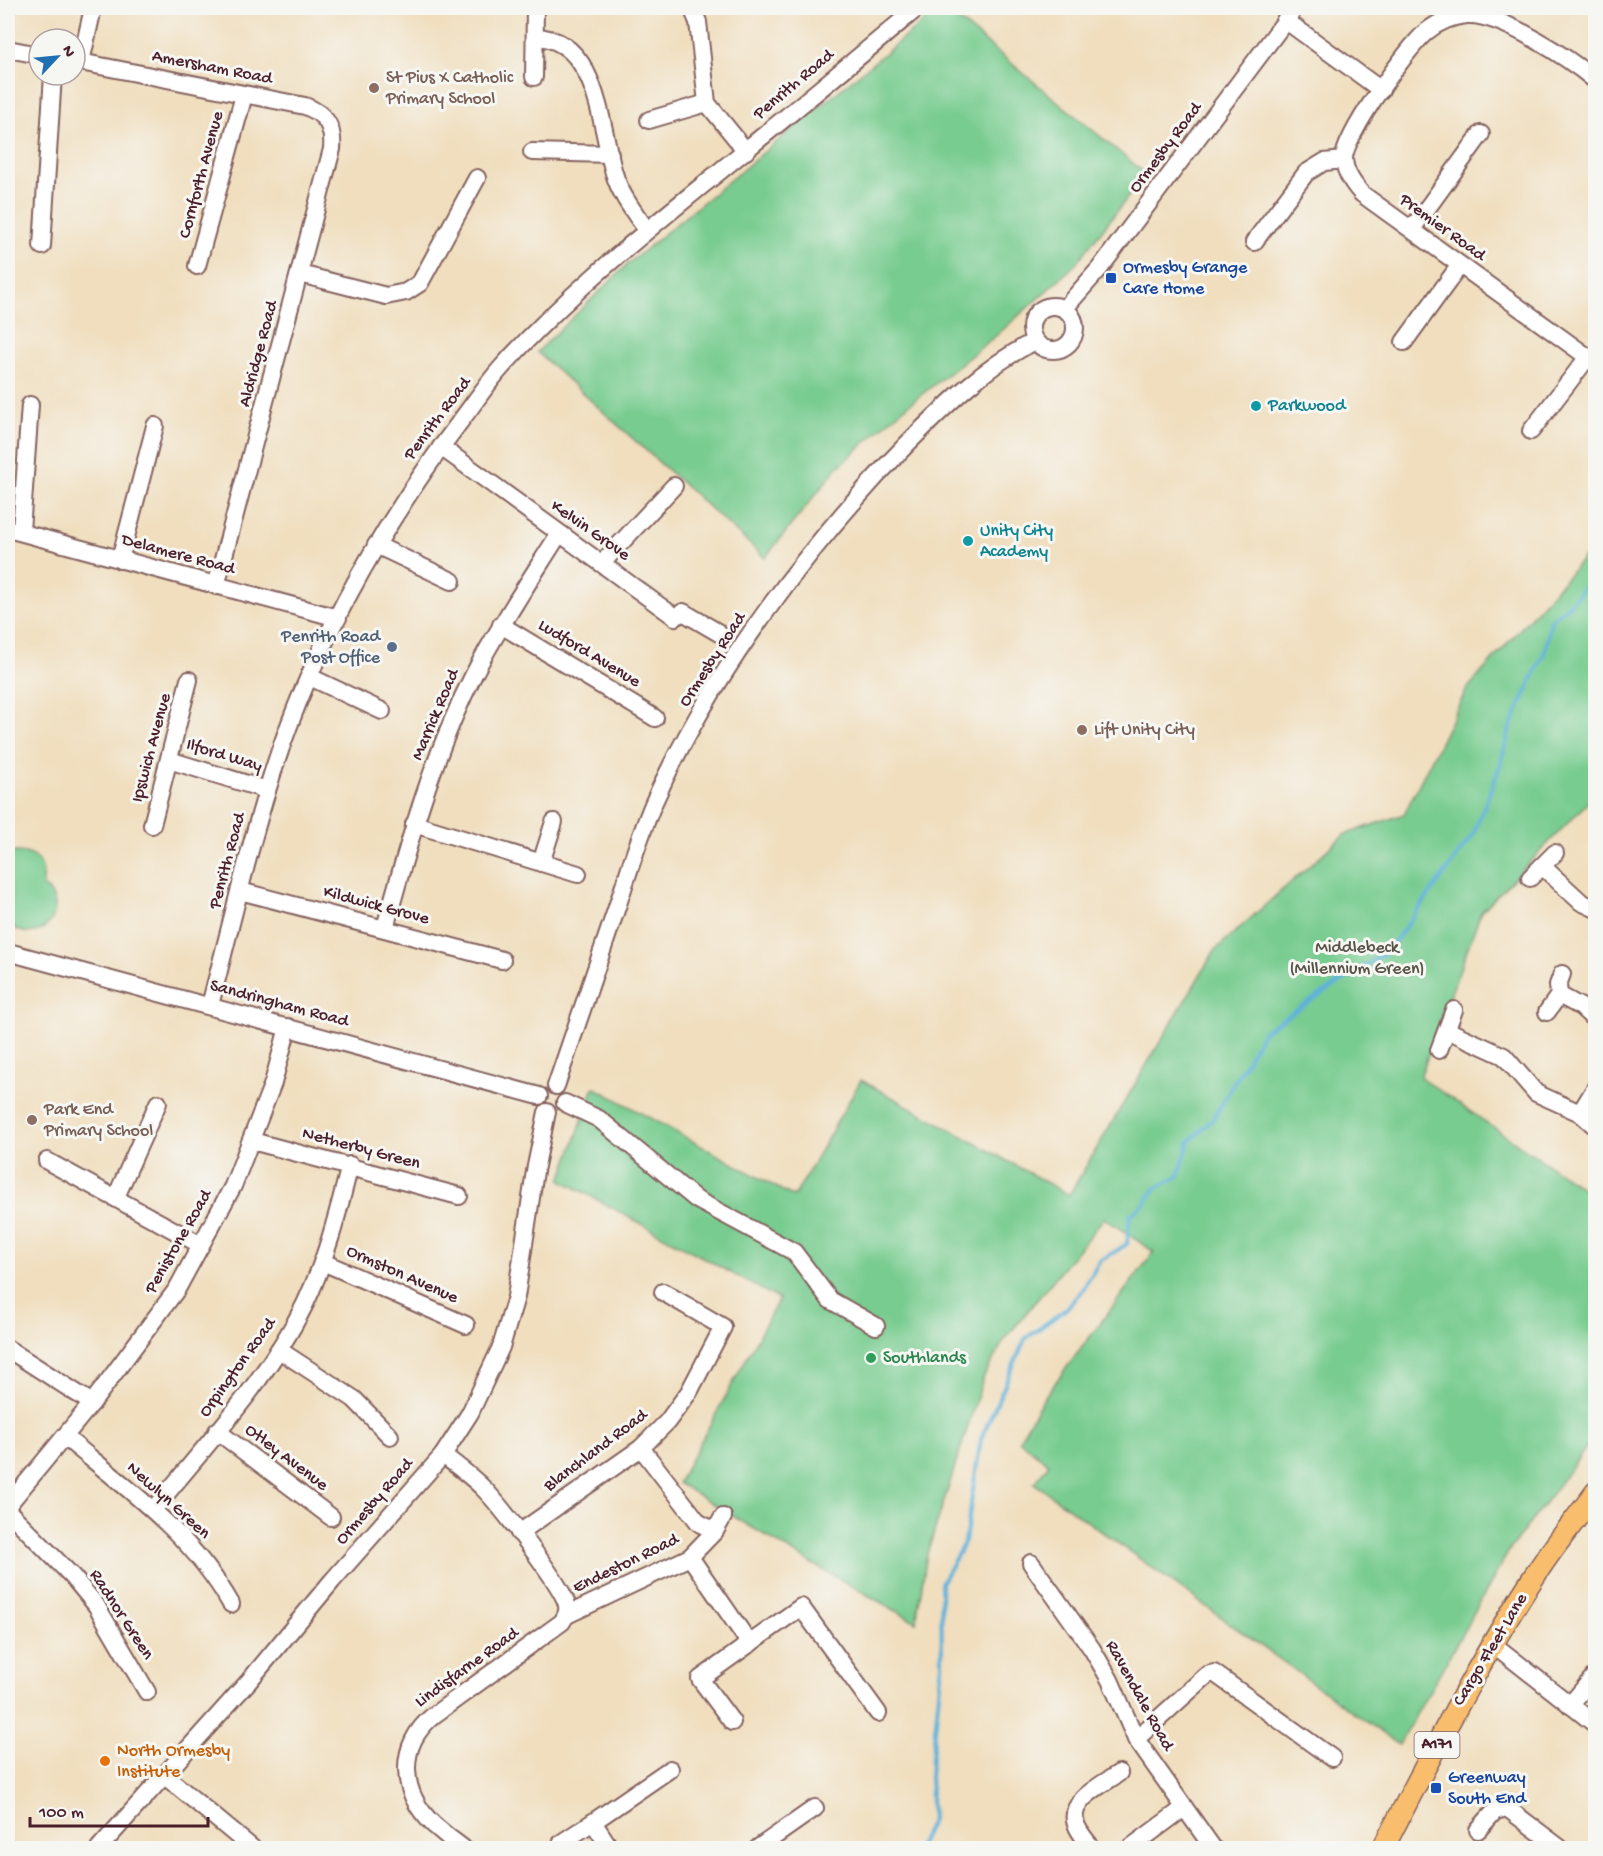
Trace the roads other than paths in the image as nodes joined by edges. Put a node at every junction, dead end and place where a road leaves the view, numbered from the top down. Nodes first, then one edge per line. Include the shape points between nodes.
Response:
1 (93, 8) edge
2 (692, 8) edge
3 (917, 8) edge
4 (535, 9) edge
5 (1469, 11) edge
6 (1290, 14) edge
7 (87, 30) edge
8 (535, 36) junction
9 (8, 50) edge
10 (27, 54) edge
11 (87, 64) edge
12 (534, 77) dead end
13 (1596, 81) edge
14 (52, 87) edge
15 (1381, 90) junction
16 (244, 95) junction
17 (707, 104) junction
18 (649, 120) dead end
19 (332, 130) joint
20 (1481, 134) dead end
21 (746, 150) junction
22 (532, 152) dead end
23 (610, 154) junction
24 (1344, 160) junction
25 (477, 178) dead end
26 (646, 229) junction
27 (1412, 229) junction
28 (1254, 242) dead end
29 (42, 246) dead end
30 (1460, 265) junction
31 (196, 266) dead end
32 (300, 274) junction
33 (1065, 308) junction
34 (1035, 341) junction
35 (1404, 342) dead end
36 (1592, 360) edge
37 (30, 405) dead end
38 (155, 426) dead end
39 (1531, 431) dead end
40 (441, 447) junction
41 (674, 486) dead end
42 (14, 530) edge
43 (560, 534) junction
44 (376, 544) junction
45 (120, 560) junction
46 (602, 563) junction
47 (452, 581) dead end
48 (216, 586) junction
49 (338, 618) junction
50 (501, 625) junction
51 (719, 633) dead end
52 (310, 677) junction
53 (189, 680) dead end
54 (382, 711) dead end
55 (656, 718) dead end
56 (169, 760) junction
57 (267, 790) junction
58 (554, 822) dead end
59 (414, 824) junction
60 (152, 825) dead end
61 (1555, 853) dead end
62 (541, 863) junction
63 (568, 867) dead end
64 (240, 891) junction
65 (1596, 909) edge
66 (385, 928) junction
67 (8, 952) edge
68 (502, 960) dead end
69 (1562, 974) dead end
70 (1559, 995) junction
71 (210, 1005) junction
72 (1454, 1010) dead end
73 (1547, 1012) dead end
74 (1596, 1021) edge
75 (288, 1027) junction
76 (1446, 1030) junction
77 (1439, 1050) dead end
78 (556, 1086) junction
79 (1596, 1087) edge
80 (539, 1096) junction
81 (158, 1103) dead end
82 (565, 1103) junction
83 (547, 1112) junction
84 (1580, 1113) junction
85 (1596, 1127) edge
86 (252, 1141) junction
87 (47, 1161) dead end
88 (350, 1165) junction
89 (459, 1196) dead end
90 (116, 1197) junction
91 (201, 1245) junction
92 (323, 1262) junction
93 (663, 1292) dead end
94 (466, 1325) dead end
95 (876, 1326) dead end
96 (8, 1349) edge
97 (279, 1350) junction
98 (92, 1403) junction
99 (217, 1431) junction
100 (390, 1436) dead end
101 (65, 1437) junction
102 (640, 1448) junction
103 (443, 1455) junction
104 (1596, 1492) edge
105 (8, 1505) edge
106 (153, 1510) junction
107 (8, 1512) edge
108 (331, 1517) dead end
109 (519, 1533) junction
110 (690, 1557) junction
111 (1031, 1563) dead end
112 (231, 1604) dead end
113 (567, 1615) junction
114 (539, 1639) joint
115 (750, 1644) junction
116 (1493, 1644) junction
117 (1596, 1674) edge
118 (147, 1692) dead end
119 (1570, 1705) junction
120 (878, 1713) dead end
121 (732, 1722) dead end
122 (1596, 1725) edge
123 (1136, 1739) junction
124 (1332, 1758) dead end
125 (670, 1769) dead end
126 (1119, 1773) dead end
127 (165, 1776) junction
128 (815, 1808) dead end
129 (1184, 1808) junction
130 (592, 1822) junction
131 (1478, 1830) dead end
132 (561, 1843) dead end
133 (99, 1848) edge
134 (252, 1848) edge
135 (463, 1848) edge
136 (610, 1848) edge
137 (758, 1848) edge
138 (1092, 1848) edge
139 (1130, 1848) edge
140 (1213, 1848) edge
141 (1383, 1848) edge
142 (1560, 1848) edge

1 - 7 street
2 - 17 street via 698,22
3 - 21 street, Penrith Road
4 - 8 street
5 - 13 street via 1526,34
5 - 15 street via 1423,34
6 - 15 street
6 - 33 street, Ormesby Road via 1114,250
8 - 12 street
8 - 23 street via 559,40 581,65 602,111
9 - 10 street
11 - 16 street, Amersham Road
14 - 29 street
15 - 24 street via 1351,136
16 - 19 street, Amersham Road via 317,111
16 - 31 street, Cornforth Avenue
17 - 18 street
17 - 21 street
19 - 32 street, Aldridge Road via 332,149
20 - 27 street
21 - 26 street, Penrith Road
22 - 23 street
23 - 26 street via 621,190
24 - 27 street, Premier Road via 1347,173 1362,194
24 - 28 street via 1324,162 1306,172
25 - 32 street via 420,283 406,292 386,296
26 - 40 street, Penrith Road via 569,297 500,369
27 - 30 street, Premier Road
30 - 35 street
30 - 36 street, Premier Road
32 - 48 street, Aldridge Road
33 - 34 street via 1047,306 1035,315 1031,323
33 - 34 street via 1074,328 1068,345 1046,348
34 - 78 street, Ormesby Road via 963,389 877,475 787,584 735,658 681,747 653,804
36 - 39 street
37 - 42 street
38 - 45 street
40 - 43 street, Kelvin Grove
40 - 44 street, Penrith Road
41 - 46 street
42 - 45 street, Delamere Road
43 - 46 street, Kelvin Grove
43 - 50 street, Marrick Road
44 - 47 street
44 - 49 street, Penrith Road
45 - 48 street, Delamere Road
46 - 51 street, Kelvin Grove via 675,617 683,612
48 - 49 street, Delamere Road
49 - 52 street, Penrith Road
50 - 55 street, Ludford Avenue
50 - 59 street, Marrick Road via 452,721
52 - 54 street
52 - 57 street, Penrith Road
53 - 56 street, Ipswich Avenue
56 - 57 street, Ilford Way
56 - 60 street, Ipswich Avenue
57 - 64 street, Penrith Road
58 - 62 street
59 - 62 street
59 - 66 street, Marrick Road
61 - 65 street via 1536,872
62 - 63 street
64 - 66 street, Kildwick Grove
64 - 71 street, Penrith Road
66 - 68 street, Kildwick Grove
67 - 71 street, Sandringham Road
69 - 70 street
70 - 73 street
70 - 74 street
71 - 75 street, Sandringham Road
72 - 76 street
75 - 80 street, Sandringham Road
75 - 86 street, Penistone Road
76 - 77 street
76 - 84 street via 1491,1048 1514,1065 1536,1093
78 - 80 street via 546,1087
78 - 82 street via 564,1093
79 - 84 street
80 - 83 street via 539,1105
81 - 90 street
82 - 83 street via 558,1112
82 - 95 street via 583,1108 599,1119 697,1200 794,1252 830,1300
83 - 103 street, Ormesby Road via 516,1297 501,1347 470,1413
84 - 85 street
86 - 88 street, Netherby Green
86 - 91 street, Penistone Road
87 - 90 street
88 - 89 street, Netherby Green
88 - 92 street, Orpington Road
90 - 91 street
91 - 98 street, Penistone Road via 177,1289
92 - 94 street, Ormston Avenue
92 - 97 street, Orpington Road
93 - 102 street, Blanchland Road via 723,1327 689,1392 667,1422
96 - 98 street
97 - 99 street, Orpington Road
97 - 100 street via 354,1399
98 - 101 street, Penistone Road
99 - 106 street, Orpington Road
99 - 108 street, Otley Avenue
101 - 105 street, Penistone Road
101 - 106 street, Newlyn Green
102 - 109 street, Blanchland Road
102 - 110 street, Endeston Road via 699,1523 719,1524
103 - 109 street via 483,1488
103 - 127 street, Ormesby Road
104 - 116 main road, Cargo Fleet Lane / A171 via 1539,1569
106 - 112 street, Newlyn Green via 200,1557
107 - 118 street, Radnor Green via 96,1605
109 - 113 street via 563,1595
110 - 113 street, Endeston Road
110 - 115 street
111 - 123 street, Ravendale Road via 1092,1649
113 - 114 street, Endeston Road
114 - 135 street, Lindisfarne Road via 434,1714 420,1726 411,1742 405,1762 407,1781 432,1823
115 - 120 street via 801,1607
115 - 121 street via 700,1679
116 - 119 street
116 - 141 main road, Cargo Fleet Lane / A171
117 - 119 street
119 - 122 street
123 - 124 street via 1214,1673
123 - 129 street, Ravendale Road
125 - 130 street
126 - 138 street via 1081,1800 1076,1811 1075,1823
127 - 133 street, Ormesby Road
127 - 134 street
128 - 137 street
129 - 139 street
129 - 140 street, Ravendale Road
130 - 132 street
130 - 136 street
131 - 142 street via 1495,1812 1507,1808

